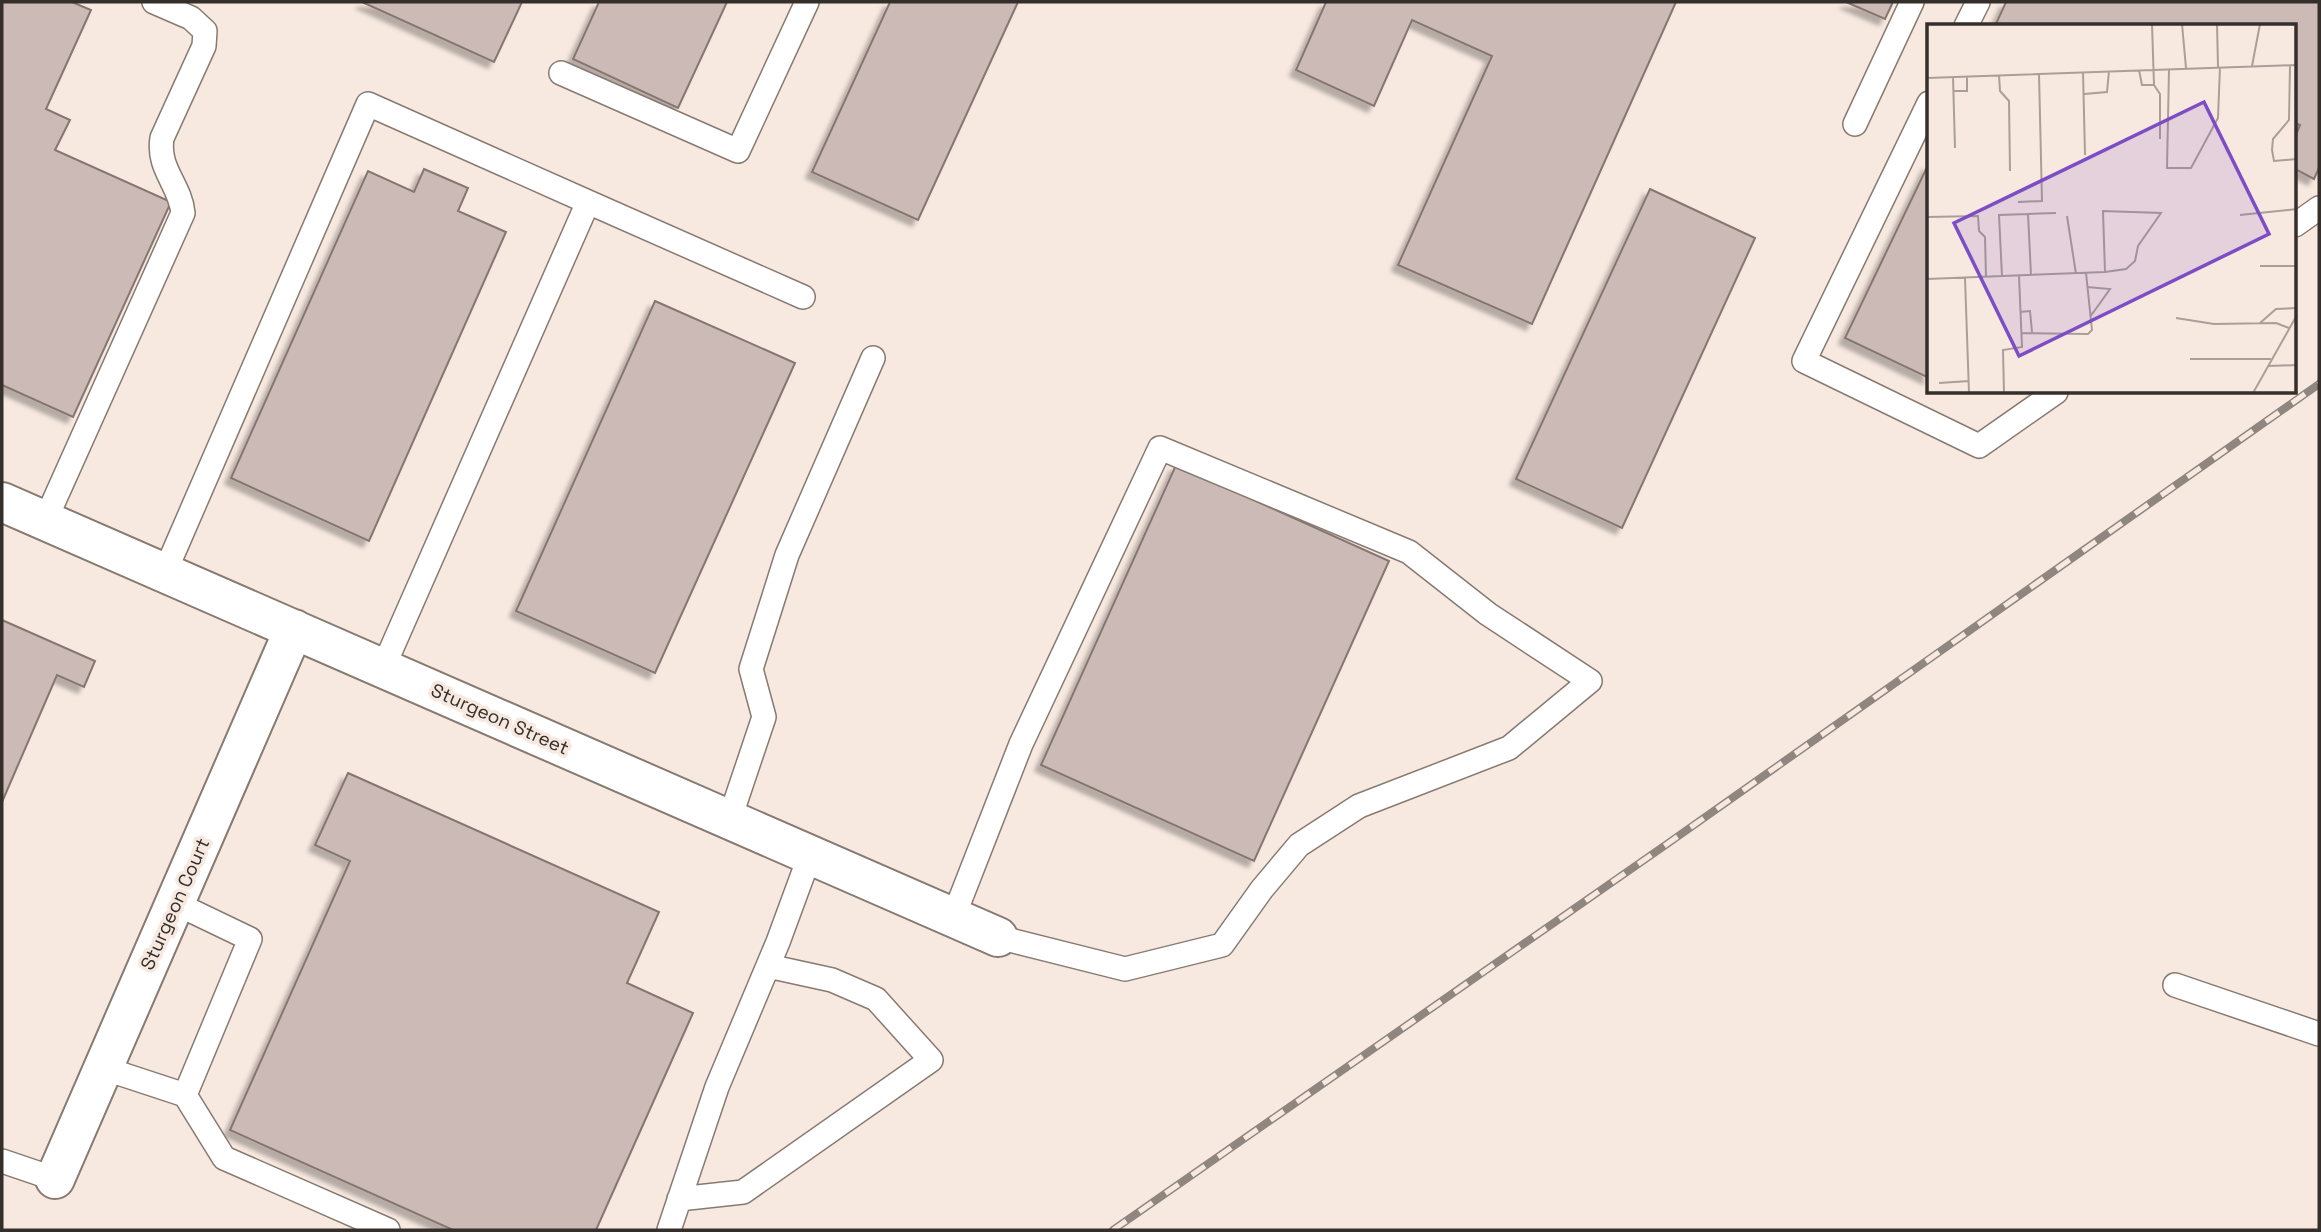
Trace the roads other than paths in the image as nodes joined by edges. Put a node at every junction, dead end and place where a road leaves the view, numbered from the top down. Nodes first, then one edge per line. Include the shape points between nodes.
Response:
1 (154, 2) edge
2 (807, 2) edge
3 (1913, 2) edge
4 (1978, 2) edge
5 (1967, 24) edge
6 (561, 74) dead end
7 (1927, 107) edge
8 (1855, 124) dead end
9 (587, 202) junction
10 (2319, 208) edge
11 (2296, 224) edge
12 (803, 297) dead end
13 (873, 358) dead end
14 (2053, 394) edge
15 (2, 502) edge
16 (45, 521) junction
17 (165, 572) junction
18 (294, 629) junction
19 (383, 668) junction
20 (729, 821) junction
21 (810, 855) junction
22 (175, 903) junction
23 (953, 918) junction
24 (998, 937) joint
25 (768, 966) junction
26 (2175, 985) dead end
27 (2319, 1034) edge
28 (103, 1068) junction
29 (184, 1096) junction
30 (2, 1161) edge
31 (55, 1179) joint
32 (679, 1199) junction
33 (388, 1230) edge
34 (669, 1230) edge

1 - 16 lane via 191,18 205,31 204,46 162,138 160,152 184,213
2 - 6 lane via 738,151
3 - 8 lane
4 - 5 lane
7 - 14 lane via 1804,361 1979,446
9 - 12 lane
9 - 17 lane via 368,104
9 - 19 lane
10 - 11 lane
13 - 20 lane via 787,555 751,669 764,717
15 - 16 street, Sturgeon Street
16 - 17 street, Sturgeon Street
17 - 18 street, Sturgeon Street
18 - 19 street, Sturgeon Street
18 - 22 street, Sturgeon Court
19 - 20 street, Sturgeon Street
20 - 21 street, Sturgeon Street
21 - 23 street, Sturgeon Street
21 - 25 lane
22 - 28 street, Sturgeon Court
22 - 29 lane via 250,939
23 - 24 street, Sturgeon Street
23 - 24 lane via 1021,744 1160,449 1409,552 1488,614 1590,681 1509,748 1359,806 1299,845 1222,945 1125,969
25 - 32 lane via 717,1087
25 - 32 lane via 832,980 876,999 931,1060 743,1192
26 - 27 lane
28 - 29 lane
28 - 31 street, Sturgeon Court
29 - 33 lane via 224,1158
30 - 31 lane
32 - 34 lane

